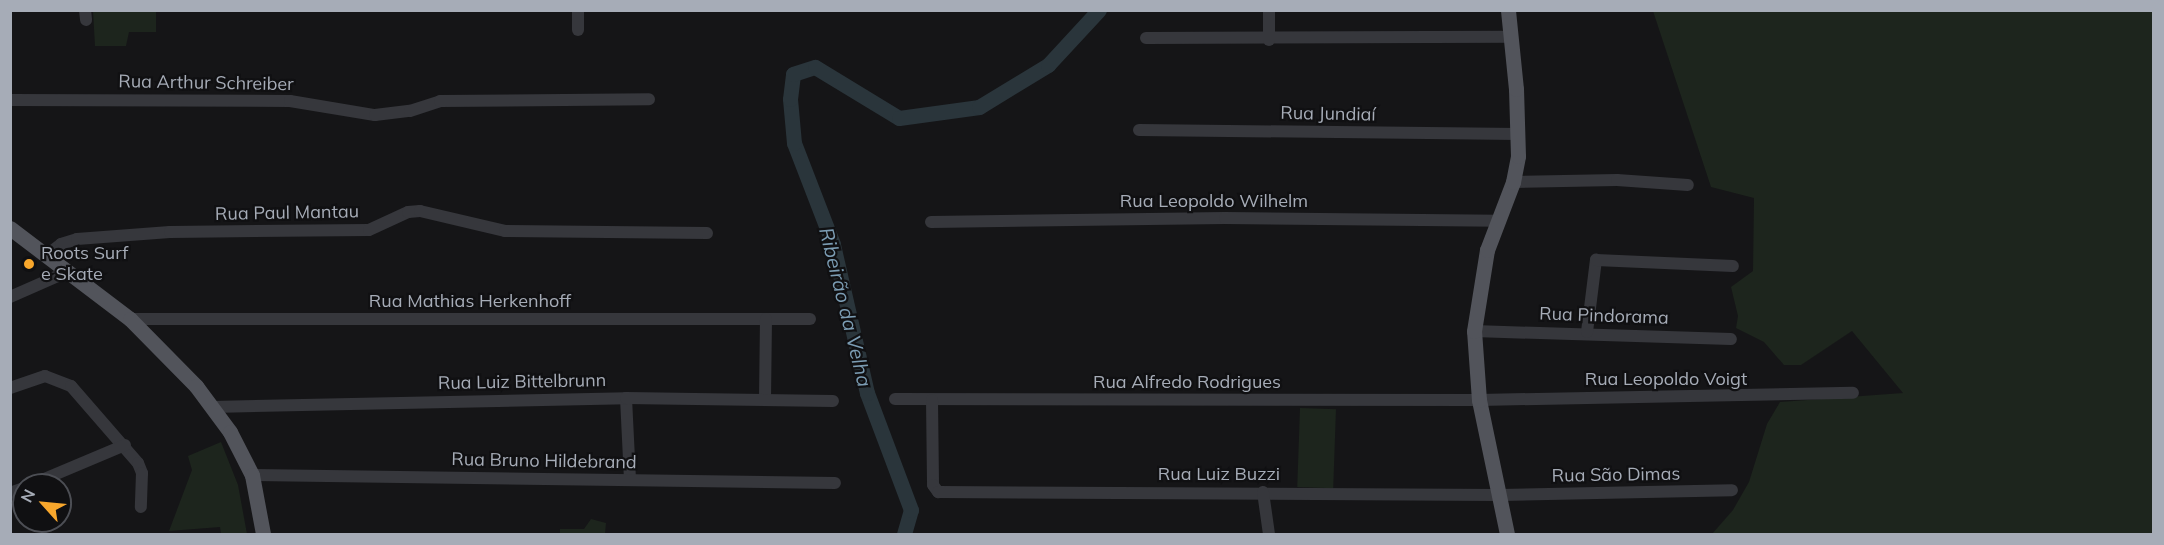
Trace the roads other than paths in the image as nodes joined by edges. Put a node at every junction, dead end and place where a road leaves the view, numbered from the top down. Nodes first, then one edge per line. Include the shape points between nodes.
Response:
1 (578, 10) edge
2 (1269, 10) edge
3 (1508, 10) edge
4 (578, 30) dead end
5 (1511, 37) junction
6 (1146, 38) dead end
7 (1269, 40) junction
8 (649, 99) dead end
9 (10, 100) edge
10 (1139, 130) dead end
11 (1518, 134) junction
12 (1513, 182) junction
13 (1688, 185) dead end
14 (1497, 220) junction
15 (931, 222) dead end
16 (10, 228) edge
17 (706, 233) dead end
18 (47, 255) junction
19 (1733, 266) dead end
20 (69, 271) junction
21 (10, 297) edge
22 (130, 319) junction
23 (766, 319) junction
24 (810, 319) dead end
25 (1474, 330) junction
26 (1587, 332) junction
27 (1731, 339) dead end
28 (10, 388) edge
29 (1853, 393) dead end
30 (626, 398) junction
31 (895, 399) dead end
32 (765, 400) junction
33 (833, 400) dead end
34 (932, 400) junction
35 (1479, 400) junction
36 (212, 407) junction
37 (125, 445) junction
38 (58, 473) edge
39 (252, 475) junction
40 (630, 480) junction
41 (835, 483) dead end
42 (1732, 490) dead end
43 (1263, 492) junction
44 (1500, 495) junction
45 (141, 507) dead end
46 (263, 534) edge
47 (1269, 534) edge
48 (1507, 534) edge

1 - 4 street
2 - 7 street
3 - 5 main road
5 - 7 street
5 - 11 main road
6 - 7 street
8 - 9 street, Rua Arthur Schreiber via 440,101 410,111 375,115 290,100
10 - 11 street, Rua Jundiaí
11 - 12 main road
12 - 13 street via 1617,180
12 - 14 main road
14 - 15 street, Rua Leopoldo Wilhelm
14 - 25 main road via 1487,250
16 - 18 main road
17 - 18 street, Rua Paul Mantau via 505,231 420,211 408,212 369,230 170,232 77,239 61,244
18 - 20 main road
19 - 26 street via 1596,260
20 - 21 street
20 - 22 main road
22 - 23 street, Rua Mathias Herkenhoff
22 - 36 main road
23 - 24 street, Rua Mathias Herkenhoff
23 - 32 street
25 - 26 street, Rua Pindorama
25 - 35 main road
26 - 27 street, Rua Pindorama
28 - 37 street via 32,378 58,380 71,386
29 - 35 street, Rua Leopoldo Voigt
30 - 32 street, Rua Luiz Bittelbrunn
30 - 36 street, Rua Luiz Bittelbrunn
30 - 40 street
31 - 34 street, Rua Alfredo Rodrigues
32 - 33 street, Rua Luiz Bittelbrunn
34 - 35 street, Rua Alfredo Rodrigues
34 - 43 street, Rua Luiz Buzzi via 933,485 938,492
35 - 44 main road
36 - 39 main road
37 - 38 street
37 - 45 street via 142,473
39 - 40 street, Rua Bruno Hildebrand
39 - 46 main road
40 - 41 street, Rua Bruno Hildebrand
42 - 44 street, Rua São Dimas
43 - 44 street, Rua Luiz Buzzi
43 - 47 street
44 - 48 main road

